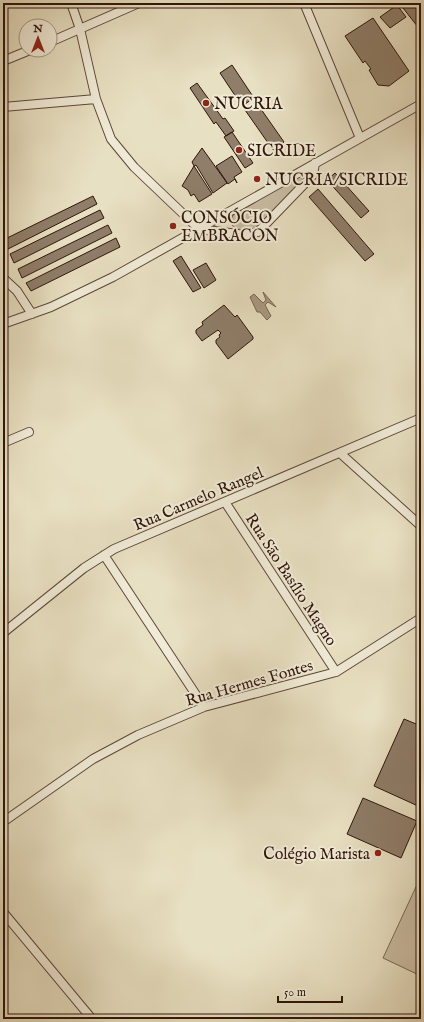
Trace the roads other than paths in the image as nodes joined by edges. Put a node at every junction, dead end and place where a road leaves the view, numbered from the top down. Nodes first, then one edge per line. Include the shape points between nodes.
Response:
1 (71, 3) edge
2 (139, 3) edge
3 (304, 3) edge
4 (80, 29) junction
5 (58, 39) edge
6 (18, 55) edge
7 (3, 62) edge
8 (96, 99) junction
9 (421, 104) edge
10 (3, 107) edge
11 (360, 138) junction
12 (315, 163) junction
13 (199, 229) junction
14 (3, 278) edge
15 (32, 314) junction
16 (3, 324) edge
17 (421, 418) edge
18 (29, 432) dead end
19 (3, 444) edge
20 (340, 453) junction
21 (225, 502) junction
22 (421, 526) edge
23 (104, 555) junction
24 (421, 618) edge
25 (3, 633) edge
26 (336, 672) junction
27 (204, 708) junction
28 (3, 822) edge
29 (3, 912) edge
30 (92, 1019) edge

1 - 4 street
2 - 4 street
3 - 11 street
4 - 5 street
4 - 8 street
6 - 7 street
8 - 10 street
8 - 13 street via 107,129 118,149
9 - 11 street
11 - 12 street
12 - 13 street
12 - 13 street via 313,175 258,232 245,235
13 - 15 street via 89,290
14 - 15 street via 17,291
15 - 16 street
17 - 20 street, Rua Carmelo Rangel
18 - 19 street
20 - 21 street, Rua Carmelo Rangel
20 - 22 street
21 - 23 street, Rua Carmelo Rangel
21 - 26 street, Rua São Basílio Magno
23 - 25 street, Rua Carmelo Rangel
23 - 27 street
24 - 26 street, Rua Hermes Fontes
26 - 27 street, Rua Hermes Fontes
27 - 28 street, Rua Hermes Fontes via 138,735 93,759
29 - 30 street

